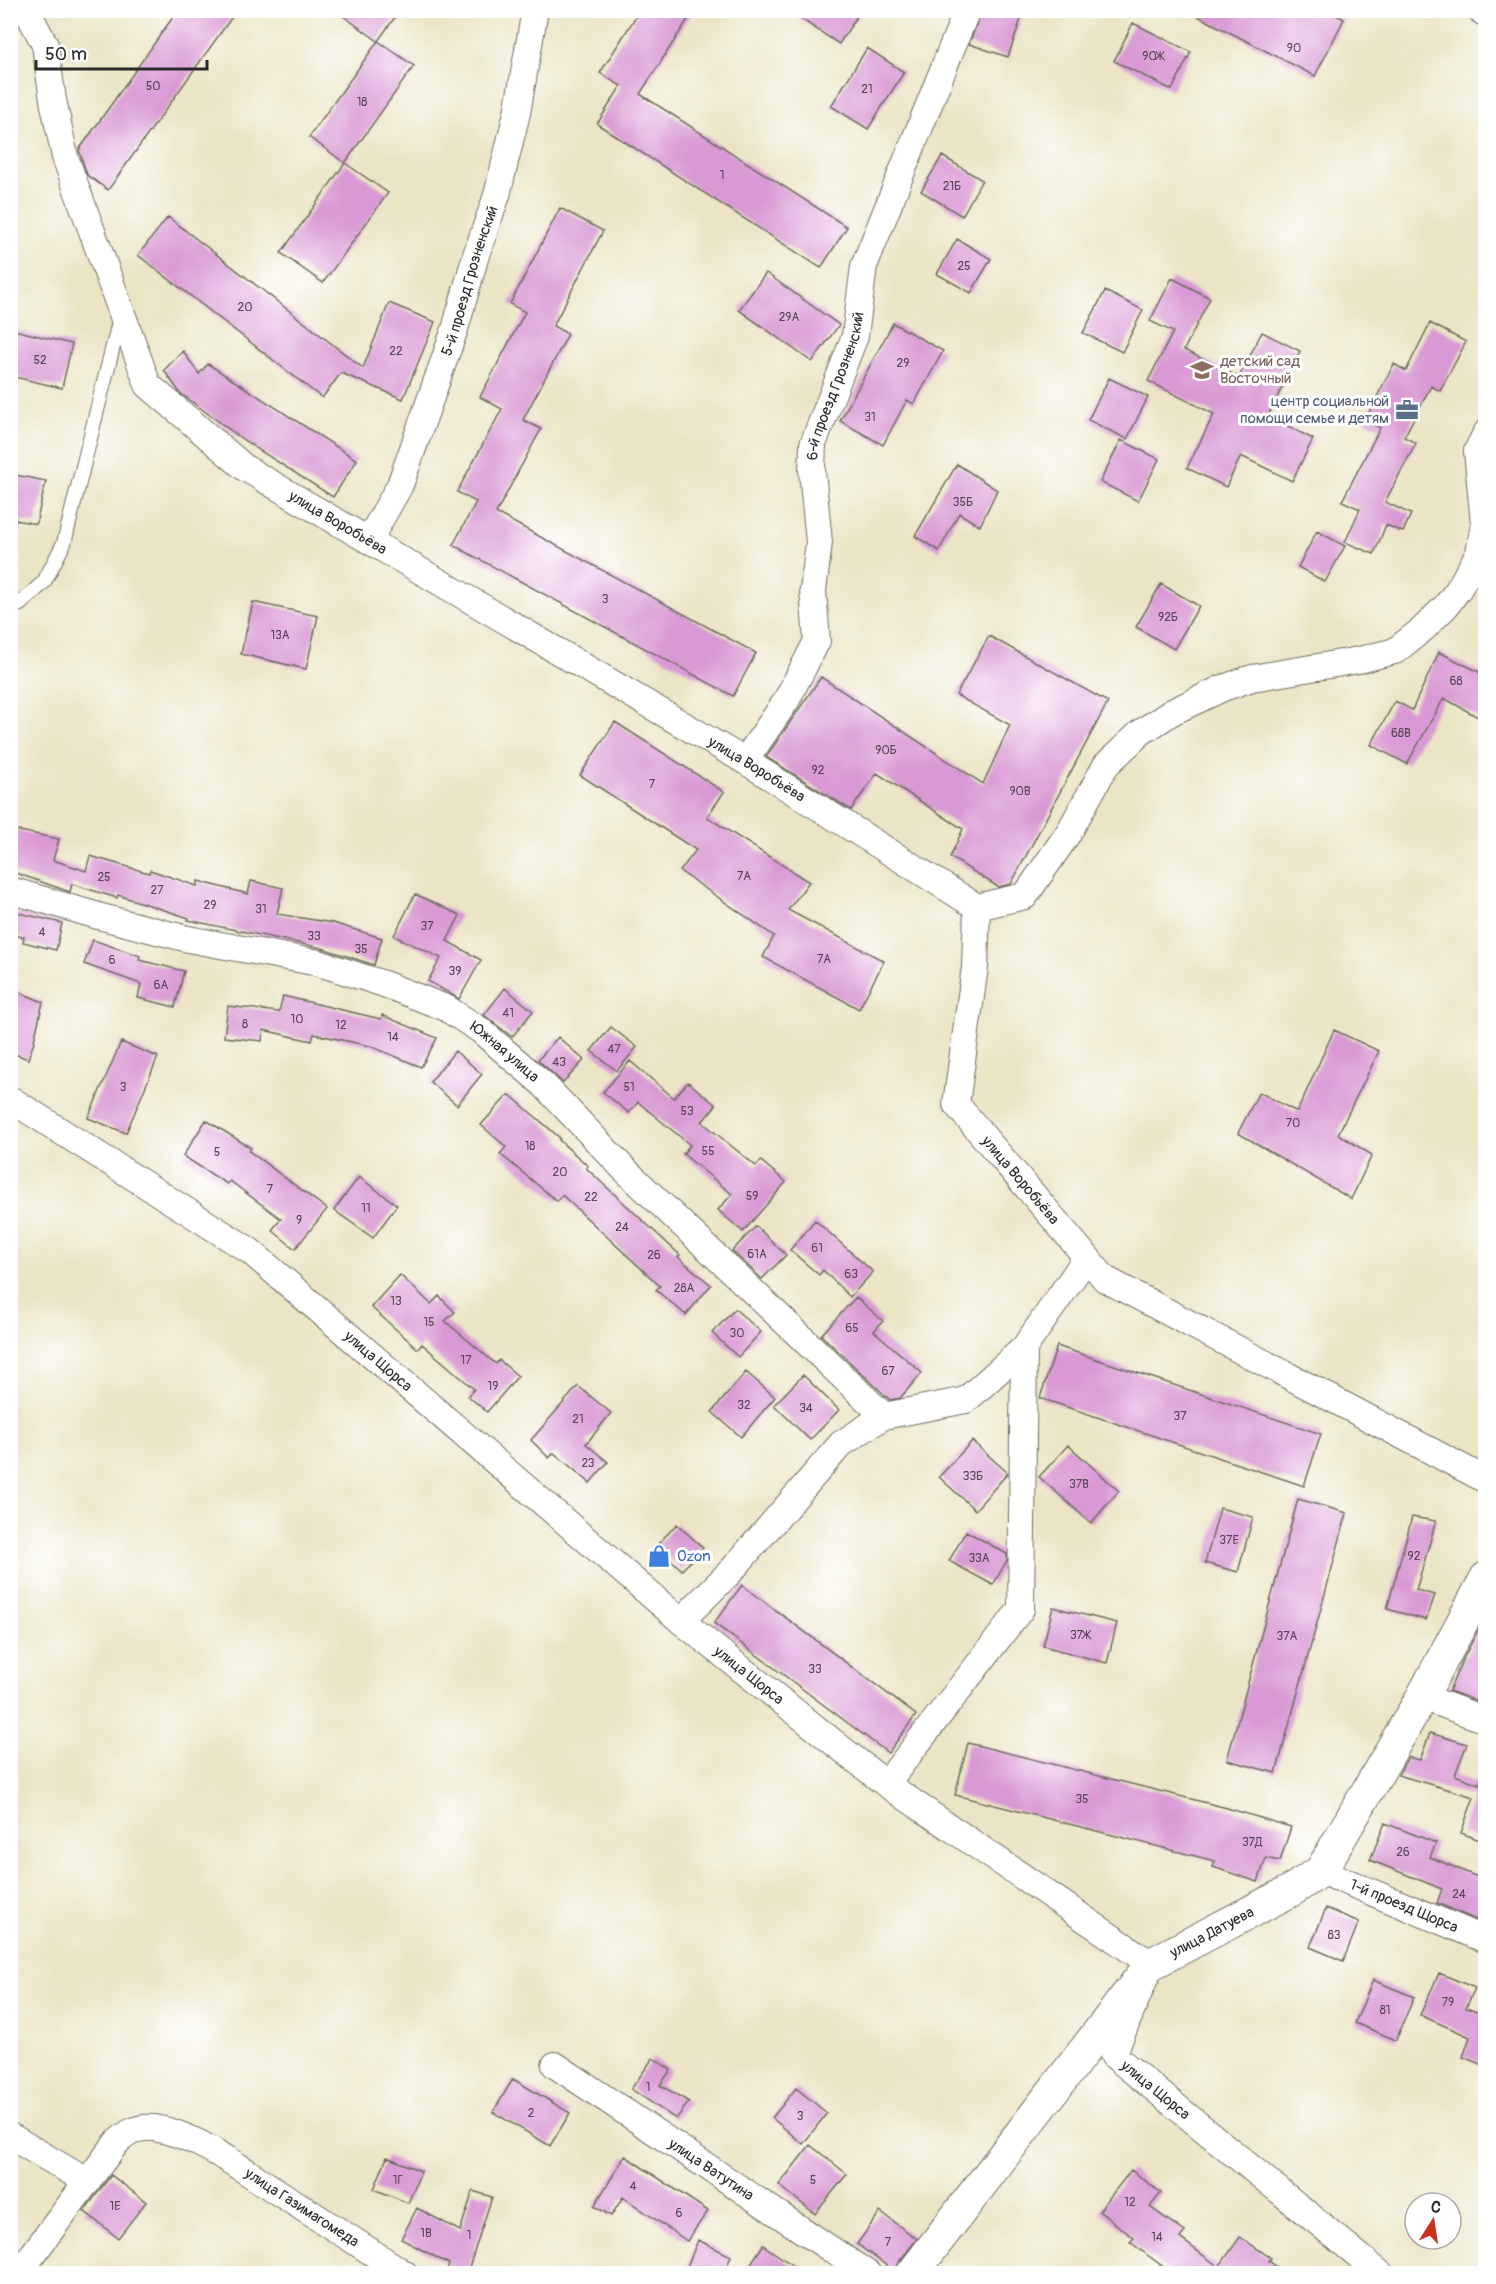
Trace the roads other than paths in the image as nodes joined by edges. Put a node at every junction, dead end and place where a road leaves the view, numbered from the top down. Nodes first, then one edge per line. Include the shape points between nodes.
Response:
1 (24, 10) edge
2 (535, 10) edge
3 (967, 10) edge
4 (1480, 10) edge
5 (1485, 14) edge
6 (121, 313) junction
7 (1485, 432) edge
8 (369, 540) junction
9 (10, 605) edge
10 (745, 761) junction
11 (10, 890) edge
12 (977, 907) junction
13 (10, 1099) edge
14 (1087, 1257) junction
15 (1024, 1348) junction
16 (884, 1416) junction
17 (1485, 1480) edge
18 (1485, 1578) edge
19 (681, 1621) junction
20 (1422, 1697) junction
21 (1485, 1720) edge
22 (886, 1784) junction
23 (1321, 1871) junction
24 (1485, 1940) edge
25 (1151, 1964) junction
26 (555, 2065) dead end
27 (10, 2136) edge
28 (88, 2182) junction
29 (18, 2274) edge
30 (405, 2274) edge
31 (868, 2274) edge
32 (912, 2274) edge
33 (1381, 2274) edge

1 - 6 street, улица Воробьёва via 45,45 65,157
2 - 8 street, 5-й проезд Грозненский via 502,175 455,329 400,485
3 - 10 street, 6-й проезд Грозненский via 864,266 855,336 813,444 819,542 813,591 817,641 786,701
4 - 5 street
6 - 8 street, улица Воробьёва via 148,385 245,468
6 - 9 lane via 64,543 44,582 20,604
7 - 12 street via 1478,451 1484,524 1479,553 1458,590 1424,628 1395,651 1252,678 1172,712 1140,733 1106,765 1069,832 1025,896
8 - 10 street, улица Воробьёва
10 - 12 street, улица Воробьёва
11 - 16 street, Южная улица via 188,939 319,963 446,1008 480,1030 543,1084 622,1168
12 - 14 street, улица Воробьёва via 975,967 956,1104
13 - 19 street, улица Щорса via 250,1251
14 - 15 street
14 - 17 street, улица Воробьёва via 1105,1279
15 - 16 street via 966,1400
15 - 22 street via 1021,1609
16 - 19 street via 841,1444
18 - 20 street, улица Датуева
19 - 22 street, улица Щорса
20 - 21 street
20 - 23 street, улица Датуева
22 - 25 street, улица Щорса
23 - 24 street, 1-й проезд Щорса
23 - 25 street, улица Датуева
25 - 32 street, улица Датуева
25 - 33 street, улица Щорса via 1113,2055
26 - 31 street, улица Ватутина
27 - 28 street
28 - 29 street, улица Газимагомеда
28 - 30 street, улица Газимагомеда via 117,2142 132,2130 154,2128 194,2142 230,2161

